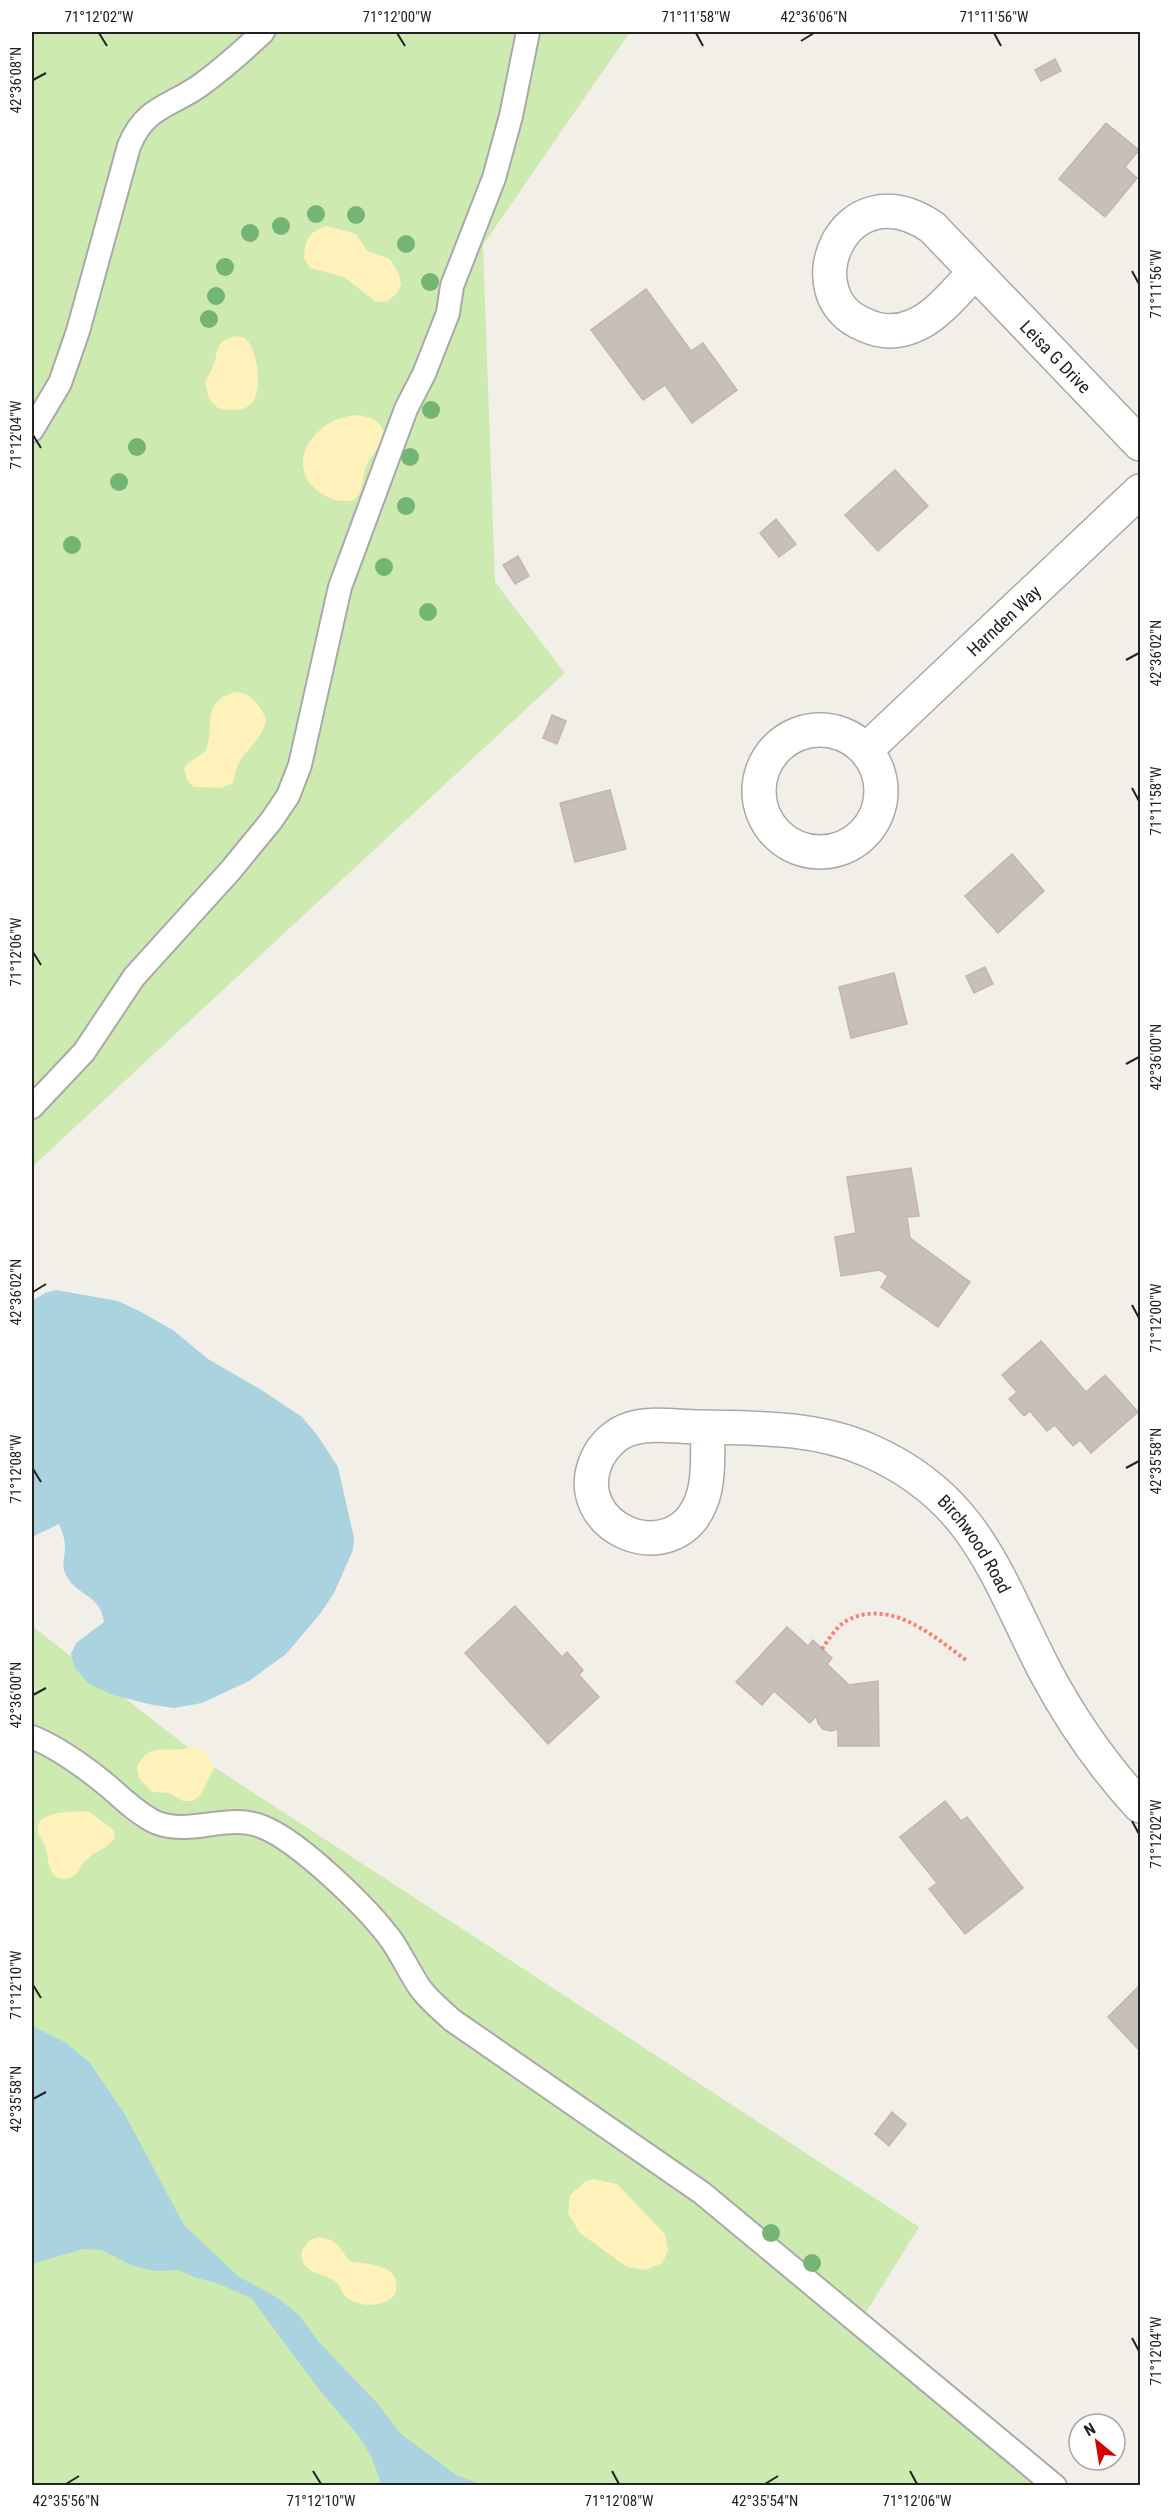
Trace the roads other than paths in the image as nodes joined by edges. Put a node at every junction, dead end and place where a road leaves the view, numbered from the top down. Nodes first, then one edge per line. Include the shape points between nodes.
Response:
1 (263, 32) edge
2 (528, 32) edge
3 (975, 272) dead end
4 (32, 430) edge
5 (1140, 444) edge
6 (1140, 491) edge
7 (866, 750) dead end
8 (32, 1107) edge
9 (708, 1427) dead end
10 (32, 1737) edge
11 (1140, 1806) edge
12 (1055, 2486) edge

1 - 4 lane via 217,73 151,114 135,130 60,383
2 - 8 lane via 494,178 452,286 448,313 406,409 340,587 300,765 288,796 230,872 135,978 84,1052
3 - 5 street, Leisa G Drive
6 - 7 street, Harnden Way
9 - 11 street, Birchwood Road via 823,1435 873,1452 929,1487 967,1525 988,1555 1059,1696 1108,1770
10 - 12 lane via 51,1745 156,1822 182,1828 252,1823 296,1846 371,1917 420,1988 452,2020 702,2193

